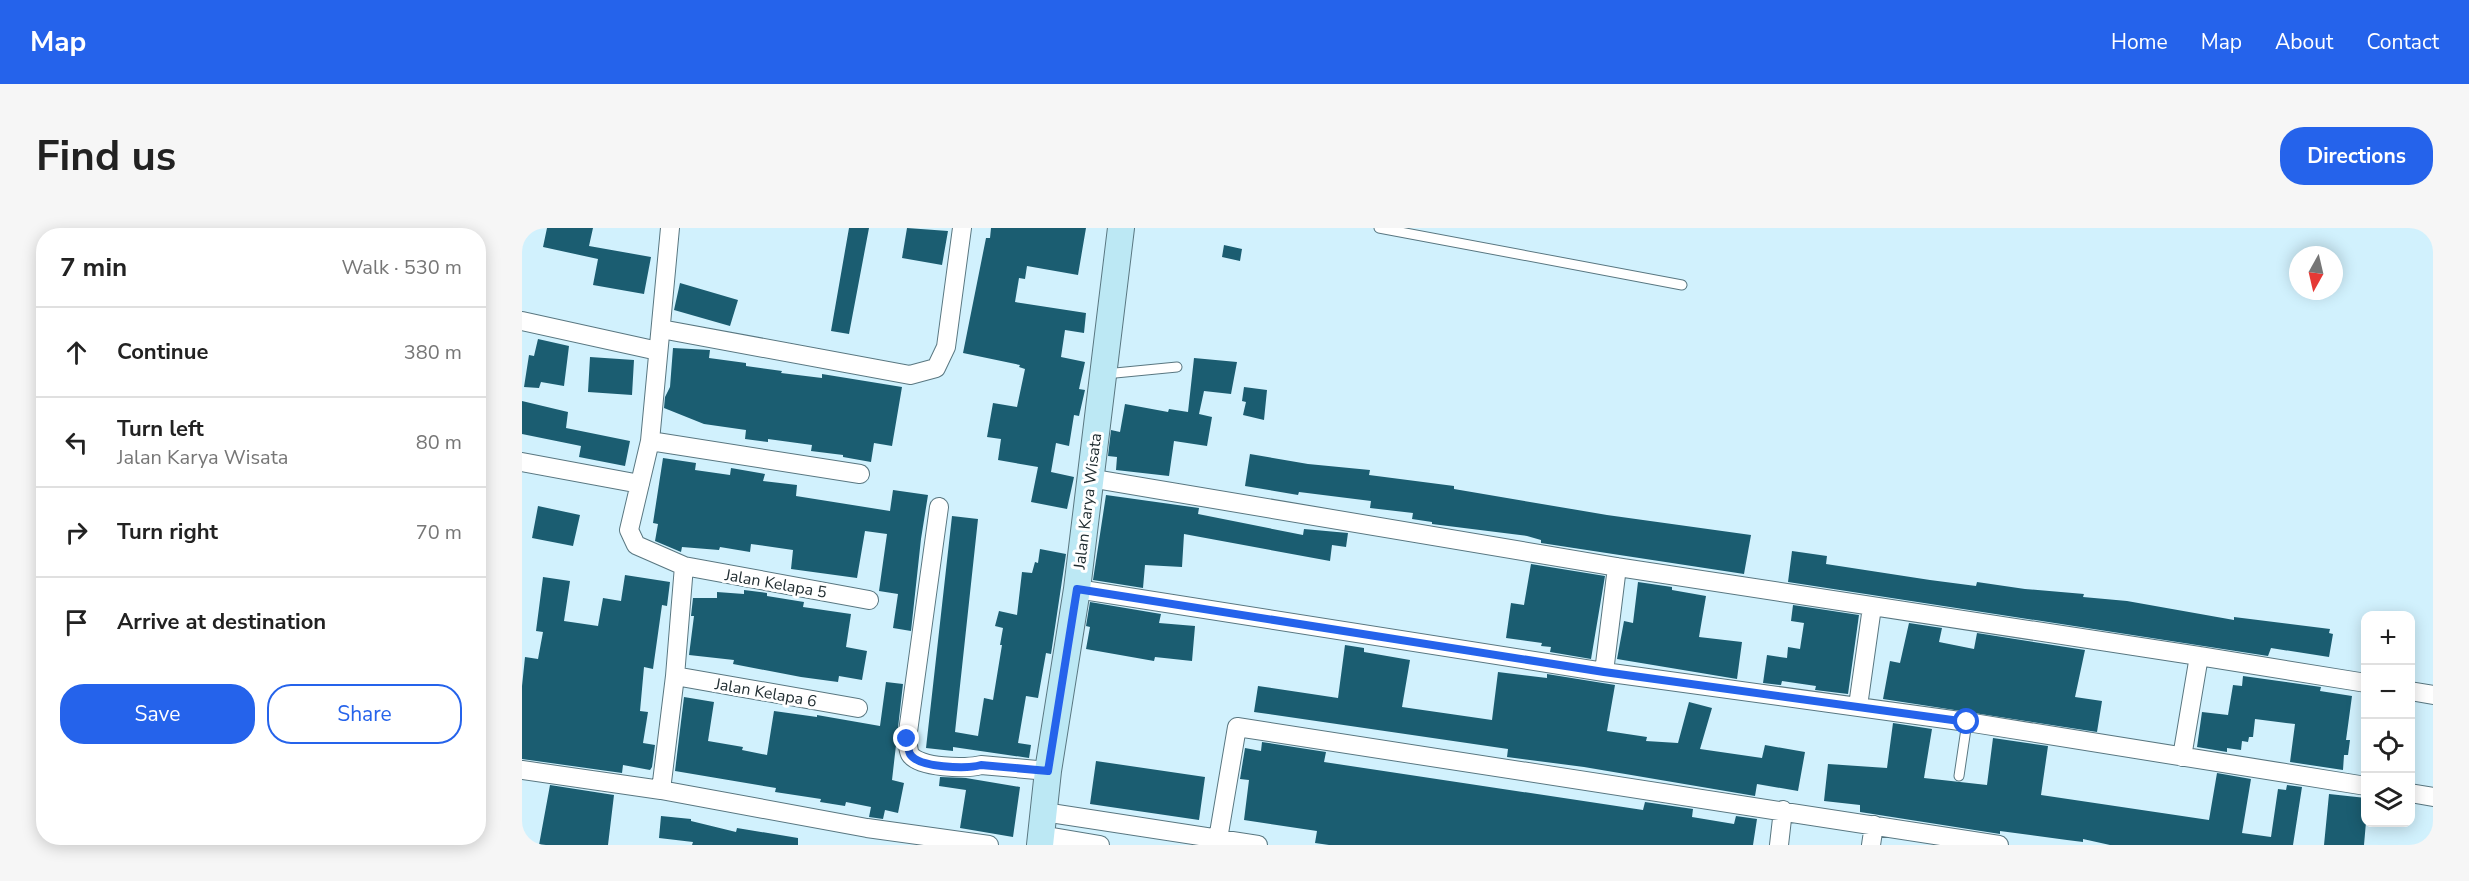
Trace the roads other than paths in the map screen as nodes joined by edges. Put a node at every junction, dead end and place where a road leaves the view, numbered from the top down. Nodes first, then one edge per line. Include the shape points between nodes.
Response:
1 (670, 228) edge
2 (962, 228) edge
3 (1121, 228) edge
4 (1379, 228) edge
5 (1682, 285) dead end
6 (522, 321) edge
7 (662, 329) junction
8 (658, 351) junction
9 (1177, 367) dead end
10 (1102, 375) junction
11 (651, 441) junction
12 (522, 462) edge
13 (860, 474) dead end
14 (1089, 478) junction
15 (640, 484) junction
16 (939, 507) dead end
17 (684, 566) junction
18 (1617, 567) junction
19 (1077, 589) junction
20 (869, 600) dead end
21 (1872, 608) junction
22 (2199, 656) junction
23 (1604, 672) junction
24 (675, 676) junction
25 (2361, 683) edge
26 (2415, 692) edge
27 (2433, 695) edge
28 (1858, 706) junction
29 (858, 708) dead end
30 (1967, 722) junction
31 (2182, 757) junction
32 (522, 770) edge
33 (1048, 776) junction
34 (1959, 776) dead end
35 (2361, 785) edge
36 (661, 789) junction
37 (2415, 794) edge
38 (2433, 797) edge
39 (1783, 810) junction
40 (1874, 825) junction
41 (1042, 830) edge
42 (1218, 842) edge
43 (989, 845) edge
44 (1100, 845) edge
45 (1258, 845) edge
46 (1779, 845) edge
47 (1871, 845) edge
48 (1999, 845) edge

1 - 7 street
2 - 7 street via 946,347 936,368 910,375
3 - 10 street, Jalan Karya Wisata
4 - 5 lane
6 - 8 street
7 - 8 street
8 - 11 street
9 - 10 lane
10 - 14 street, Jalan Karya Wisata
11 - 13 street
11 - 15 street
12 - 15 street
14 - 18 street
14 - 19 street, Jalan Karya Wisata
15 - 17 street, Jalan Kelapa 5 via 629,530 631,539 644,550
16 - 33 street via 907,739 910,754 930,765
17 - 20 street, Jalan Kelapa 5
17 - 24 street
18 - 21 street
18 - 23 street
19 - 23 street
19 - 33 street, Jalan Karya Wisata
21 - 22 street
21 - 28 street
22 - 25 street
22 - 31 street
23 - 28 street
24 - 29 street, Jalan Kelapa 6
24 - 36 street
26 - 27 street
28 - 30 street
30 - 31 street
30 - 34 lane
31 - 35 street
32 - 36 street
33 - 41 street, Jalan Karya Wisata
36 - 43 street via 867,828
37 - 38 street
39 - 40 street
39 - 42 street via 1237,727
39 - 46 street
40 - 47 street
40 - 48 street
41 - 42 street
41 - 44 street
42 - 45 street

